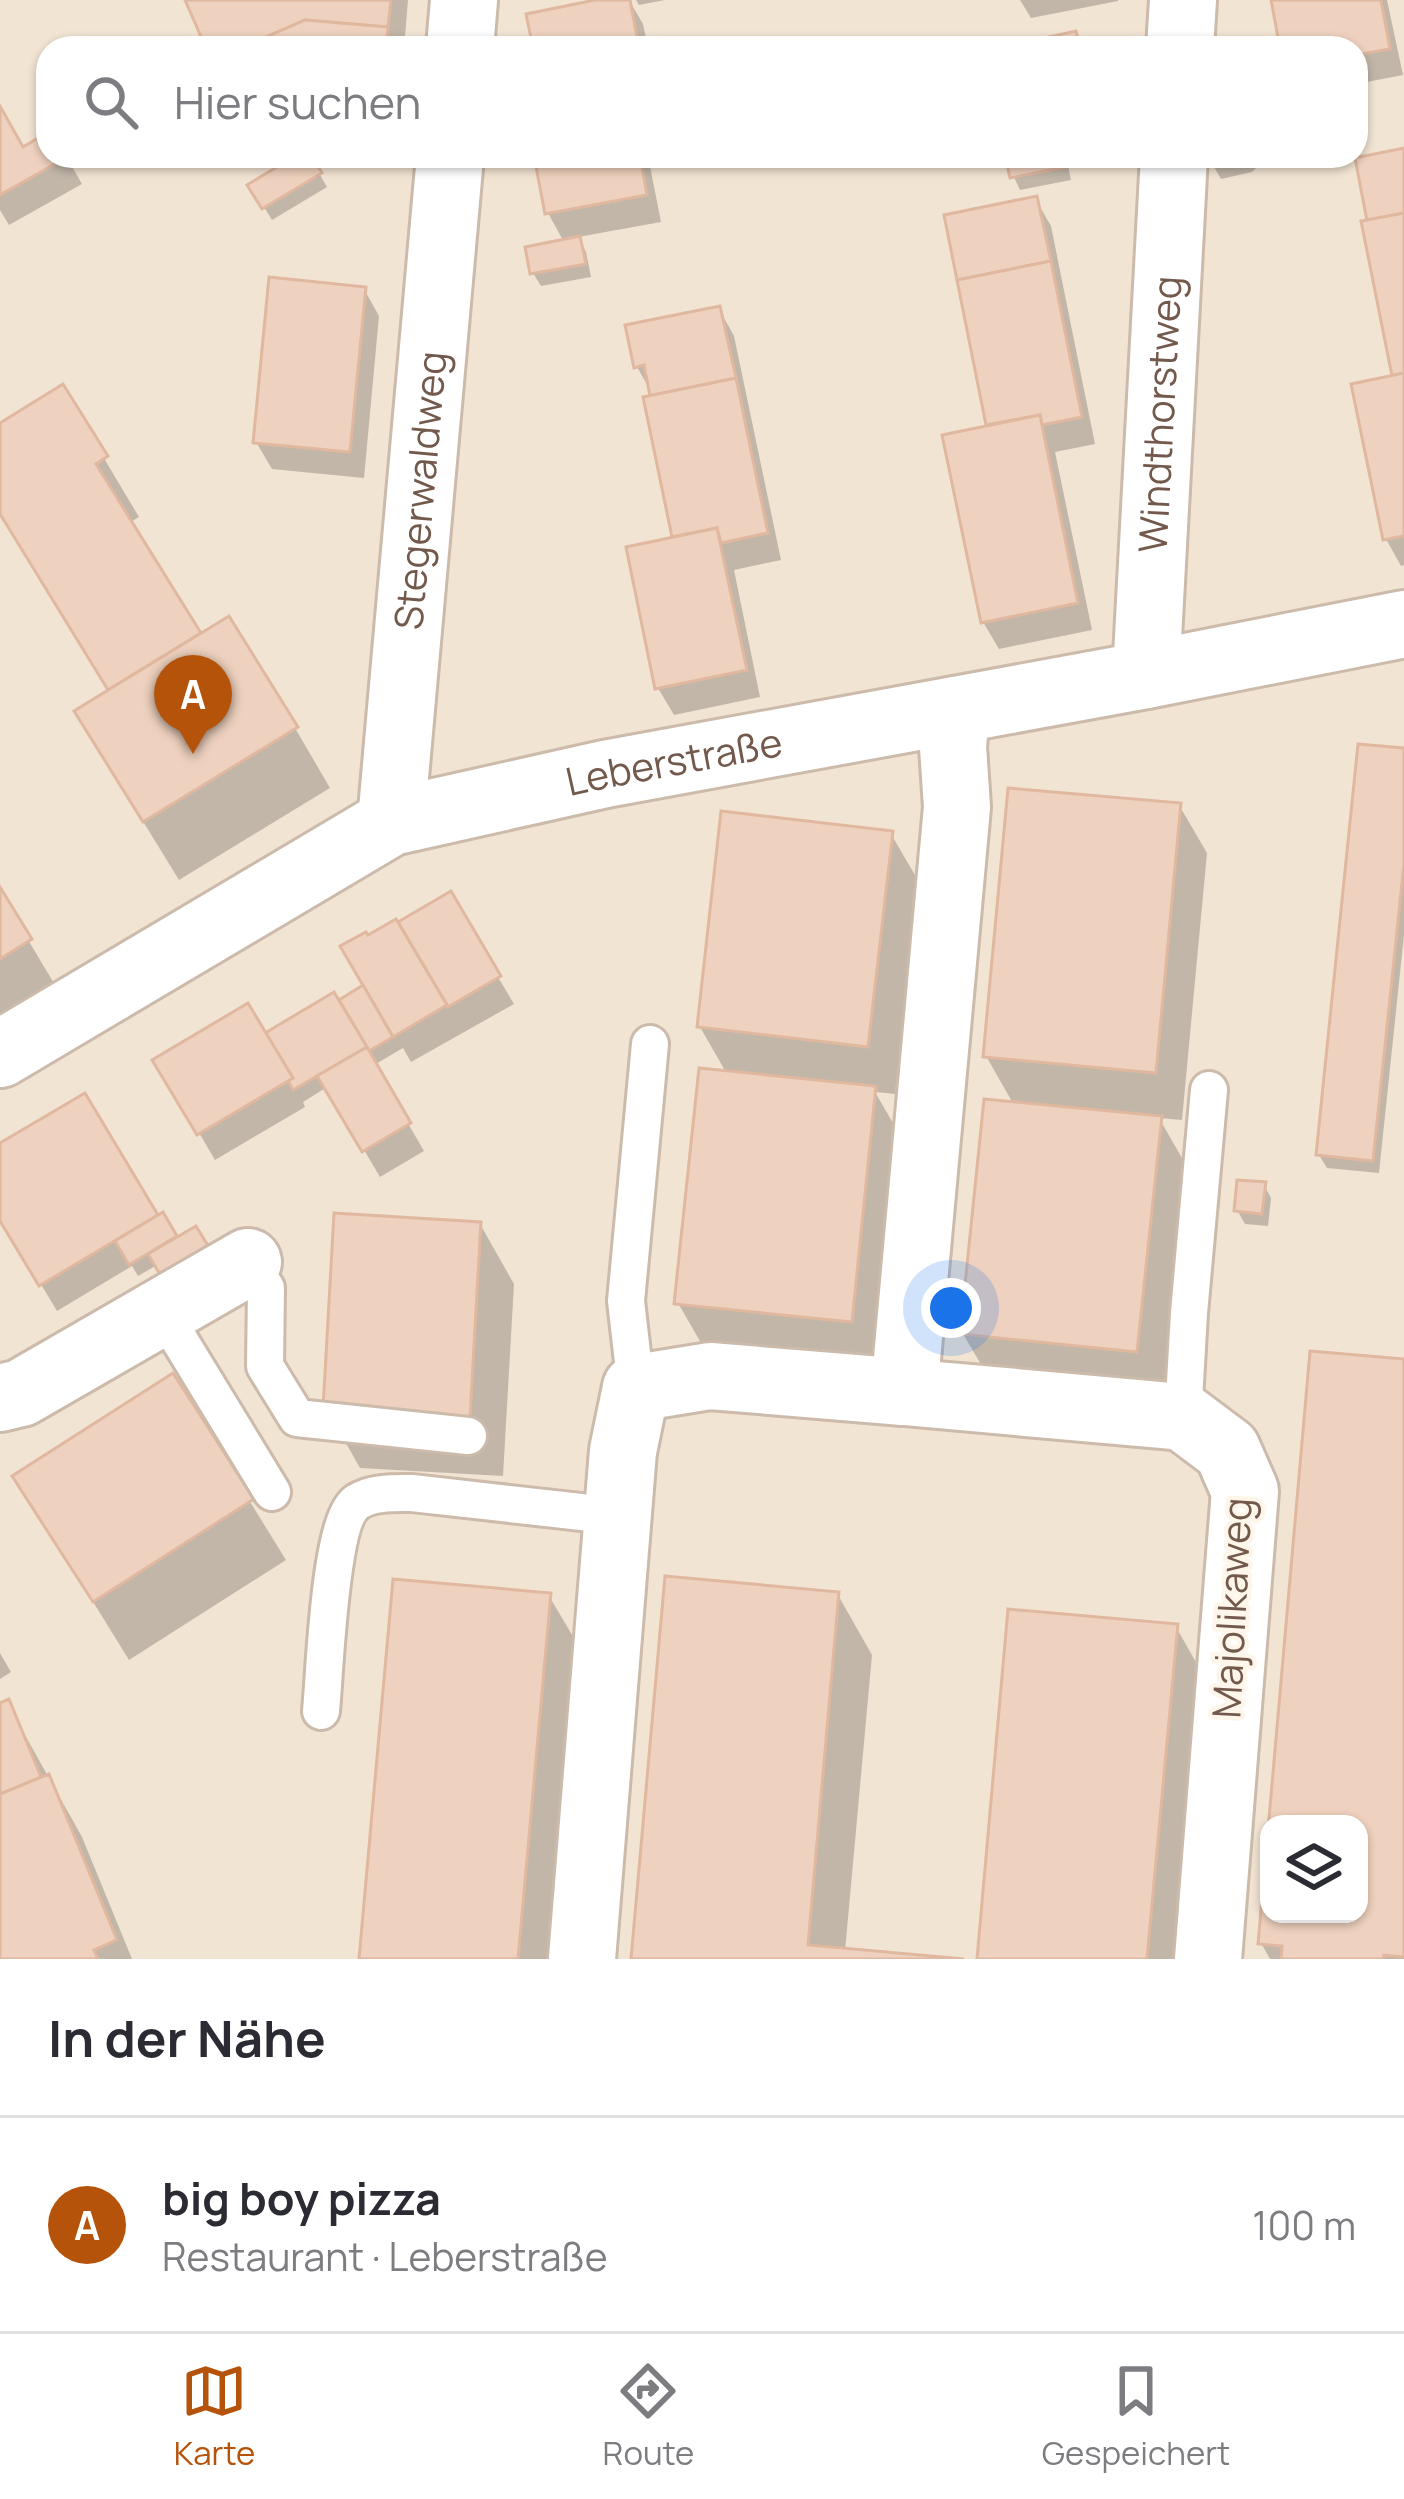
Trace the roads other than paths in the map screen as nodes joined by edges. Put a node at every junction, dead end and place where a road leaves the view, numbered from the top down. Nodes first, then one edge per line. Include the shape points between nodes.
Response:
1 (464, 0) edge
2 (1183, 0) edge
3 (461, 36) edge
4 (1181, 36) edge
5 (449, 168) edge
6 (1173, 168) edge
7 (1404, 624) edge
8 (1146, 675) junction
9 (956, 710) junction
10 (392, 822) junction
11 (650, 1044) dead end
12 (0, 1054) edge
13 (1209, 1090) dead end
14 (248, 1262) joint
15 (163, 1313) junction
16 (636, 1388) junction
17 (904, 1392) junction
18 (0, 1398) edge
19 (1183, 1417) junction
20 (468, 1436) dead end
21 (272, 1492) dead end
22 (617, 1516) junction
23 (322, 1711) dead end
24 (582, 1959) edge
25 (1208, 1959) edge

1 - 3 street
2 - 4 street
5 - 10 street, Stegerwaldweg
6 - 8 street, Windthorstweg
7 - 8 street, Leberstraße
8 - 9 street, Leberstraße
9 - 10 street, Leberstraße
9 - 17 street via 957,807
10 - 12 street, Leberstraße
11 - 16 lane via 626,1301
13 - 19 lane
14 - 15 street
14 - 20 lane via 266,1288 265,1366 297,1418
15 - 18 street
15 - 21 lane
16 - 17 street via 710,1376
16 - 22 street
17 - 19 street
19 - 25 street, Majolikaweg via 1227,1450 1245,1491
22 - 23 lane via 412,1493 359,1500 336,1550
22 - 24 street

